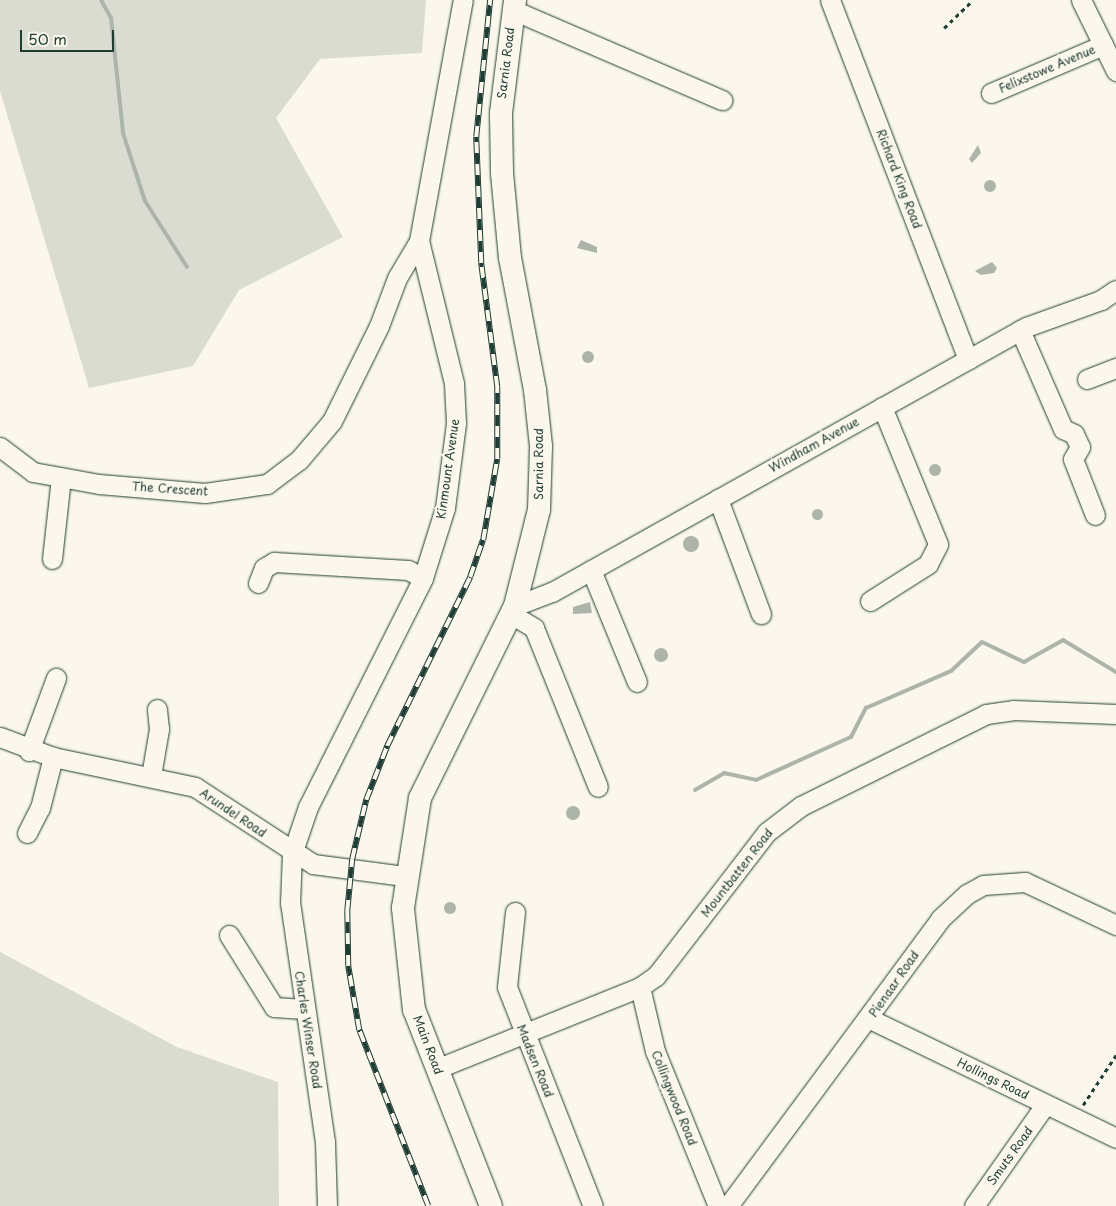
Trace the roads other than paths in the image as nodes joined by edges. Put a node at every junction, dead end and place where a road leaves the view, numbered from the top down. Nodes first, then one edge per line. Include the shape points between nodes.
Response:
1 (463, 0) edge
2 (830, 0) edge
3 (1081, 0) edge
4 (514, 5) edge
5 (1103, 45) junction
6 (1116, 71) edge
7 (991, 92) dead end
8 (722, 100) dead end
9 (419, 241) junction
10 (1116, 290) edge
11 (1020, 330) junction
12 (968, 358) junction
13 (1116, 368) edge
14 (1087, 380) dead end
15 (882, 407) junction
16 (0, 448) edge
17 (61, 477) junction
18 (718, 499) junction
19 (1095, 515) dead end
20 (52, 559) dead end
21 (591, 570) junction
22 (423, 578) junction
23 (258, 583) dead end
24 (870, 601) dead end
25 (513, 610) junction
26 (761, 614) dead end
27 (56, 678) dead end
28 (637, 682) dead end
29 (157, 710) dead end
30 (1116, 714) edge
31 (0, 737) edge
32 (29, 751) junction
33 (53, 758) junction
34 (151, 776) junction
35 (598, 787) dead end
36 (27, 833) dead end
37 (292, 854) junction
38 (404, 876) junction
39 (515, 912) dead end
40 (1116, 925) edge
41 (229, 935) dead end
42 (640, 987) junction
43 (304, 1009) junction
44 (870, 1019) junction
45 (524, 1034) junction
46 (436, 1069) junction
47 (1045, 1104) junction
48 (1116, 1138) edge
49 (326, 1206) edge
50 (491, 1206) edge
51 (593, 1206) edge
52 (718, 1206) edge
53 (728, 1206) edge
54 (974, 1206) edge

1 - 9 street, Kinmount Avenue
2 - 12 street, Richard King Road
3 - 5 street
4 - 8 street
4 - 25 main road, Sarnia Road via 501,113 502,186 510,258 541,446 539,510
5 - 6 street
5 - 7 street, Felixstowe Avenue
9 - 17 street, The Crescent via 397,278 342,406 319,439 284,474 239,491 205,493
9 - 22 street, Kinmount Avenue via 456,404 445,508
10 - 11 street, Windham Avenue via 1101,300
11 - 12 street, Windham Avenue
11 - 19 street via 1062,428 1074,434 1080,447 1072,460
12 - 15 street, Windham Avenue
13 - 14 street
15 - 18 street, Windham Avenue
15 - 24 street via 938,544 928,564
16 - 17 street, The Crescent via 33,472
17 - 20 street
18 - 21 street, Windham Avenue
18 - 26 street
21 - 25 street, Windham Avenue
21 - 28 street
22 - 23 street via 408,570 274,562 264,568
22 - 37 street, Kinmount Avenue via 308,807
25 - 35 street via 534,628
25 - 38 main road, Sarnia Road via 420,798
27 - 32 street
29 - 34 street via 159,729
30 - 42 street, Mountbatten Road via 1013,710 986,714 801,806 767,832 665,968
31 - 32 street, Arundel Road
32 - 33 street, Arundel Road
33 - 34 street, Arundel Road
33 - 36 street via 40,808
34 - 37 street, Arundel Road via 205,793
37 - 38 street, Arundel Road via 324,867
37 - 43 street, Charles Winser Road via 290,903
38 - 46 main road, Main Road via 410,984
39 - 45 street, Madsen Road via 507,987
40 - 44 street, Pienaar Road via 1025,882 983,885 940,919
41 - 43 street via 274,1007
42 - 45 street, Mountbatten Road
42 - 52 street, Collingwood Road via 655,1051
43 - 49 street, Charles Winser Road via 325,1142
44 - 47 street, Hollings Road
44 - 53 street, Pienaar Road
45 - 46 street, Mountbatten Road
45 - 51 street, Madsen Road
46 - 50 main road, Main Road
47 - 48 street, Hollings Road
47 - 54 street, Smuts Road

